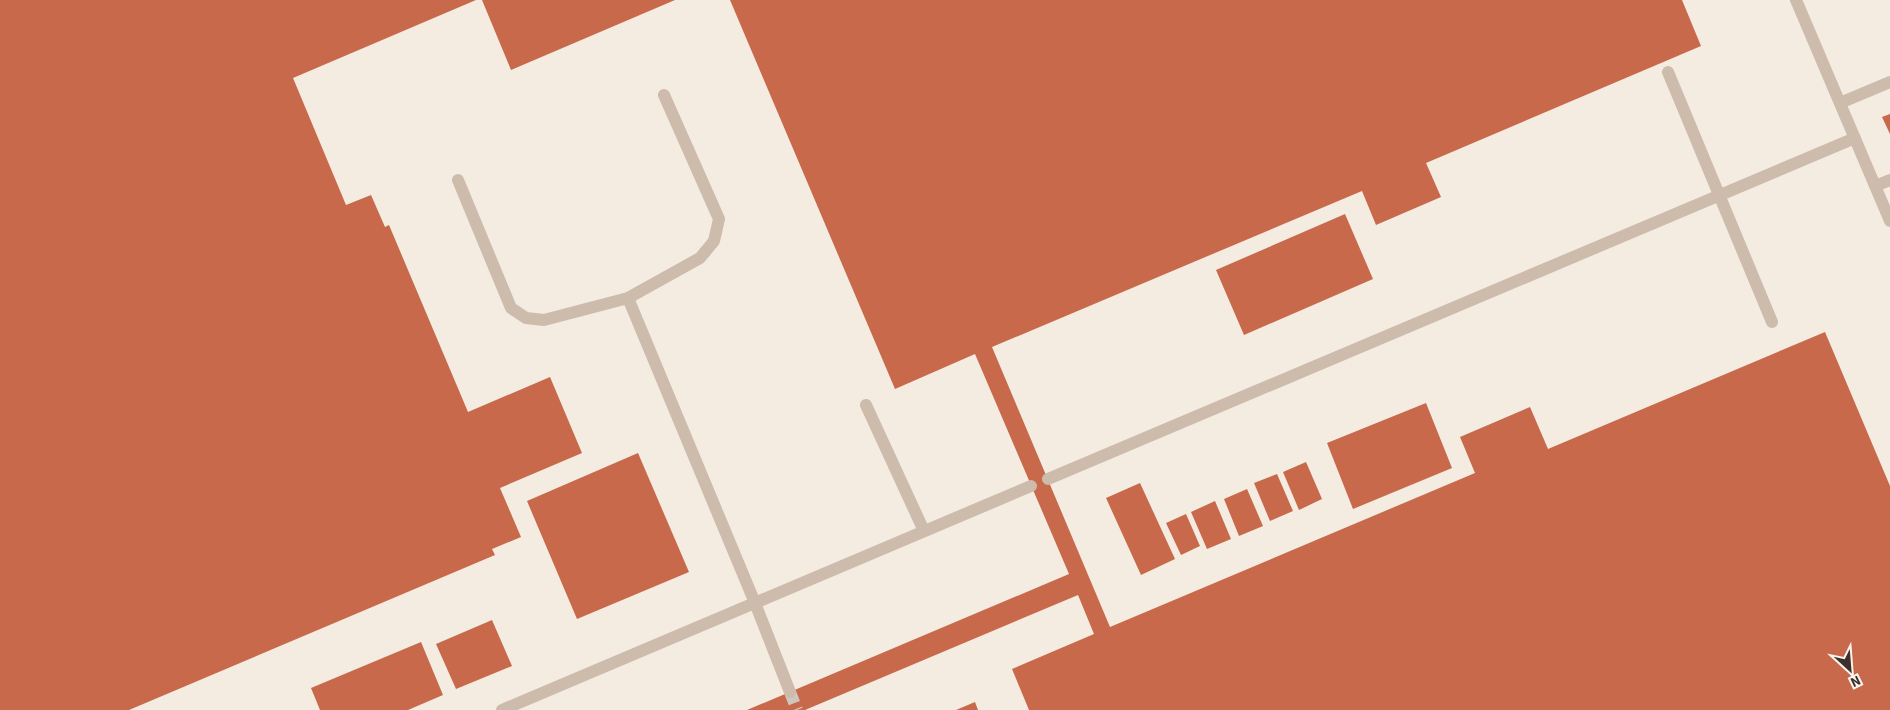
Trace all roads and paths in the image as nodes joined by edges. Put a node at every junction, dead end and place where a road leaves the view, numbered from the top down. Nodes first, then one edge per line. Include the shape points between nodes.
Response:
1 (1796, 0) edge
2 (1668, 72) dead end
3 (1890, 82) edge
4 (664, 95) dead end
5 (1840, 103) junction
6 (1854, 138) junction
7 (458, 180) dead end
8 (1890, 180) edge
9 (1875, 186) junction
10 (1719, 195) junction
11 (1890, 221) edge
12 (628, 298) junction
13 (1772, 322) dead end
14 (866, 405) dead end
15 (1048, 479) dead end
16 (1031, 486) dead end
17 (924, 531) junction
18 (755, 603) junction
19 (790, 692) tunnel mouth
20 (502, 710) edge

1 - 5 lane
2 - 10 lane
3 - 5 lane
4 - 12 lane via 719,219 714,241 700,258
5 - 6 lane
6 - 9 lane
6 - 10 lane
7 - 12 lane via 511,308 526,318 544,320
8 - 9 lane
9 - 11 lane
10 - 13 lane
10 - 15 lane
12 - 18 lane
14 - 17 lane
16 - 17 lane
17 - 18 lane
18 - 19 lane
18 - 20 lane

